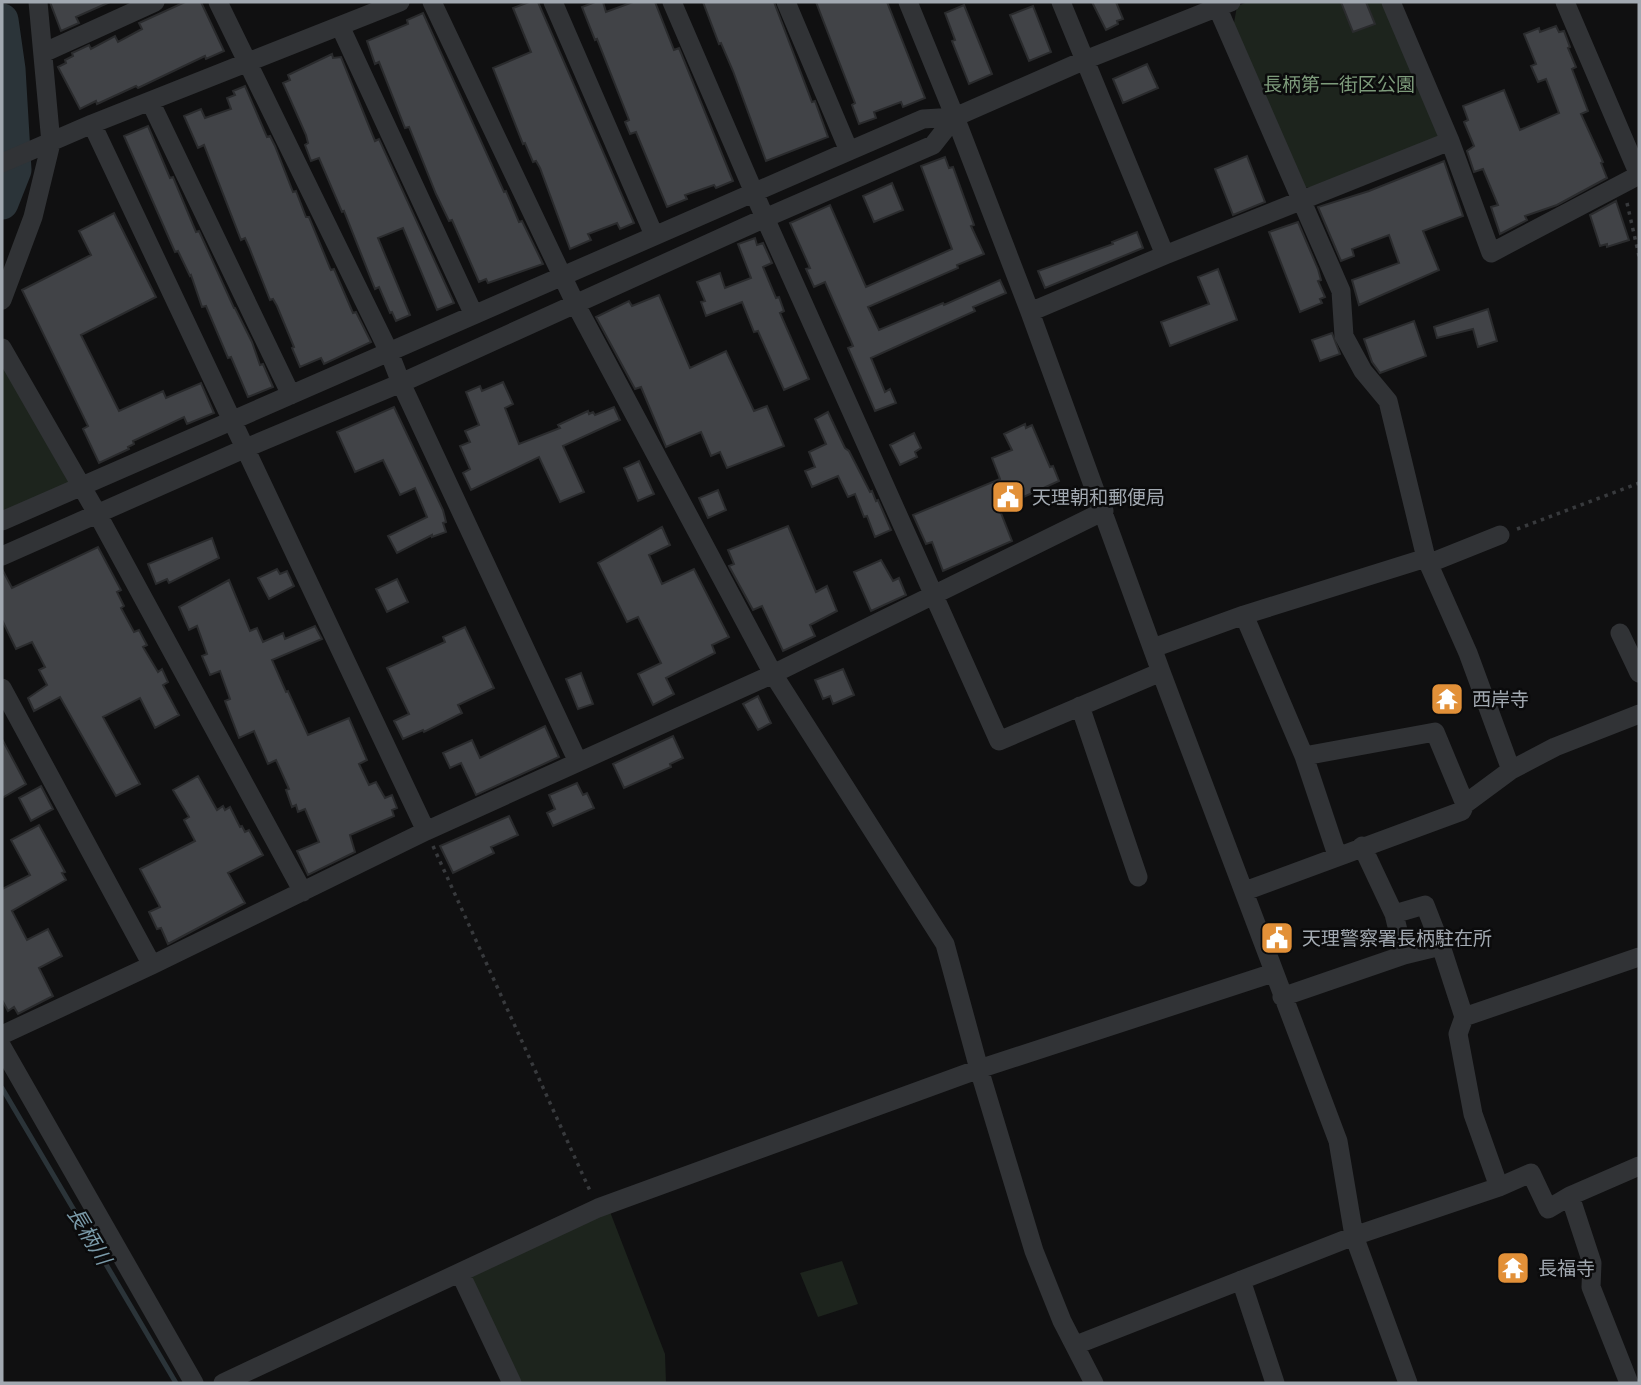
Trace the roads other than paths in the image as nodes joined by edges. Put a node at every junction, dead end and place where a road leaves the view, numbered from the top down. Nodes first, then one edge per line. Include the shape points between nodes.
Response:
1 (38, 2) edge
2 (155, 2) edge
3 (218, 2) edge
4 (400, 2) edge
5 (432, 2) edge
6 (553, 2) edge
7 (672, 2) edge
8 (786, 2) edge
9 (908, 2) edge
10 (1061, 2) edge
11 (1391, 2) edge
12 (1564, 2) edge
13 (1221, 4) edge
14 (340, 26) junction
15 (43, 53) junction
16 (1085, 60) junction
17 (248, 61) junction
18 (150, 101) junction
19 (955, 117) junction
20 (92, 124) junction
21 (1450, 141) junction
22 (45, 145) junction
23 (849, 151) junction
24 (2, 163) edge
25 (1634, 178) edge
26 (753, 191) junction
27 (1301, 201) junction
28 (765, 218) junction
29 (654, 235) junction
30 (1165, 255) junction
31 (562, 275) junction
32 (2, 300) edge
33 (576, 305) junction
34 (1030, 312) junction
35 (474, 315) junction
36 (2, 348) edge
37 (389, 352) junction
38 (401, 383) junction
39 (291, 395) junction
40 (234, 421) junction
41 (246, 448) junction
42 (82, 486) junction
43 (1104, 511) junction
44 (98, 515) junction
45 (2, 521) edge
46 (1500, 535) road end
47 (2, 556) edge
48 (1428, 561) junction
49 (932, 596) junction
50 (1244, 615) junction
51 (1620, 633) dead end
52 (1153, 648) junction
53 (1161, 672) junction
54 (1639, 673) edge
55 (773, 674) junction
56 (2, 688) edge
57 (1080, 706) junction
58 (1639, 714) edge
59 (1304, 756) junction
60 (578, 762) junction
61 (1511, 770) junction
62 (1465, 804) junction
63 (426, 831) junction
64 (1362, 846) junction
65 (1338, 855) junction
66 (1138, 877) dead end
67 (1245, 891) junction
68 (303, 892) junction
69 (1394, 914) junction
70 (1441, 946) junction
71 (1404, 955) junction
72 (1639, 957) edge
73 (152, 965) junction
74 (1273, 972) junction
75 (1282, 997) junction
76 (1464, 1017) junction
77 (2, 1035) edge
78 (2, 1047) edge
79 (979, 1069) junction
80 (1639, 1166) edge
81 (1499, 1187) junction
82 (1570, 1196) junction
83 (1354, 1237) junction
84 (460, 1273) junction
85 (1241, 1280) junction
86 (1076, 1345) junction
87 (194, 1383) edge
88 (223, 1383) edge
89 (512, 1383) edge
90 (1094, 1383) edge
91 (1275, 1383) edge
92 (1408, 1383) edge
93 (1629, 1383) edge

1 - 15 street
2 - 15 street
3 - 17 street
4 - 14 street
5 - 31 street
6 - 29 street
7 - 26 street
8 - 23 street
9 - 19 street
10 - 16 street
11 - 21 street
12 - 25 street
13 - 16 street
13 - 27 street
14 - 17 street
14 - 35 street
15 - 22 street
16 - 19 street
16 - 30 street
17 - 18 street
17 - 37 street
18 - 20 street
18 - 39 street
19 - 23 street via 923,119
19 - 28 street via 933,145
19 - 34 street
20 - 22 street
20 - 40 street
21 - 25 street via 1491,253
21 - 27 street
22 - 24 street
22 - 32 street via 33,217
23 - 26 street
26 - 28 street
26 - 29 street
27 - 30 street
27 - 48 street via 1341,291 1344,336 1363,371 1388,401
28 - 33 street
28 - 49 street
29 - 31 street
30 - 34 street
31 - 33 street
31 - 35 street
33 - 38 street
33 - 55 street
34 - 43 street
35 - 37 street
36 - 42 street
37 - 38 street
37 - 39 street
38 - 41 street
38 - 60 street
39 - 40 street
40 - 41 street
40 - 42 street
41 - 44 street
41 - 63 street
42 - 44 street
42 - 45 street
43 - 49 street
43 - 52 street
44 - 47 street
44 - 68 street
46 - 48 street
48 - 50 street
48 - 61 street
49 - 55 street
49 - 57 street via 999,741
50 - 52 street
50 - 59 street
51 - 54 street
52 - 53 street
53 - 57 street
53 - 67 street
55 - 60 street
55 - 79 street via 945,944
56 - 73 street
57 - 66 street
58 - 61 street
59 - 62 street via 1435,732
59 - 65 street
60 - 63 street
61 - 62 street
62 - 64 street via 1462,811
63 - 68 street
64 - 65 street
64 - 69 street
65 - 67 street
67 - 74 street
68 - 73 street
69 - 70 street via 1425,905
69 - 71 street
70 - 71 street
70 - 76 street
71 - 75 street
72 - 76 street
73 - 77 street
74 - 75 street
74 - 79 street
75 - 83 street via 1338,1141
76 - 81 street via 1458,1034 1462,1063 1473,1114
78 - 87 street
79 - 84 street via 598,1208
79 - 86 street via 1034,1251
80 - 82 street
81 - 82 street via 1531,1173 1548,1209
81 - 83 street
82 - 93 street via 1592,1264 1591,1287
83 - 85 street
83 - 92 street
84 - 88 street
84 - 89 street
85 - 86 street
85 - 91 street
86 - 90 street

